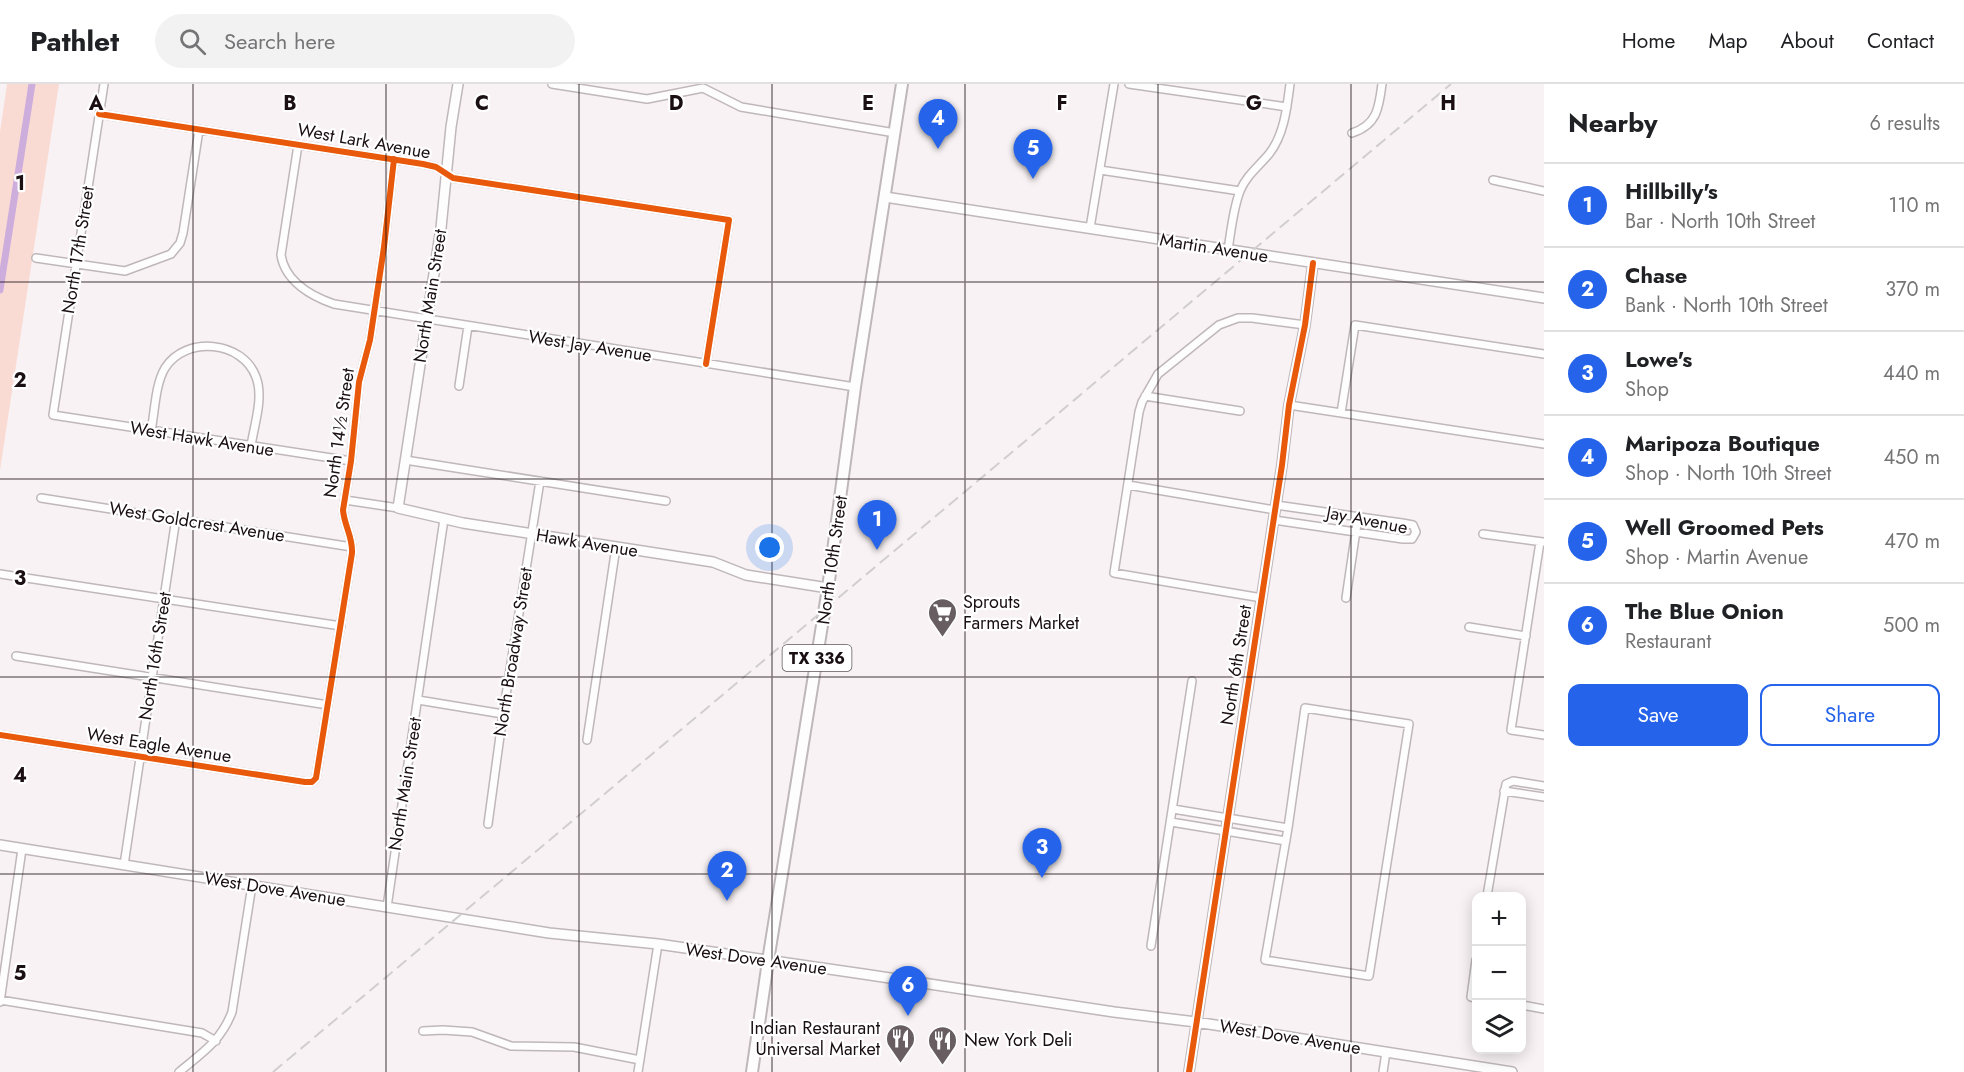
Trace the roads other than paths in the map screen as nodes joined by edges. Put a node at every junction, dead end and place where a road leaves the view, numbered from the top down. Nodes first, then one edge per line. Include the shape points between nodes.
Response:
1 (104, 84) edge
2 (458, 84) edge
3 (552, 84) edge
4 (902, 84) edge
5 (1114, 84) edge
6 (1129, 84) edge
7 (1290, 84) edge
8 (1382, 84) edge
9 (701, 86) edge
10 (1287, 107) junction
11 (99, 114) junction
12 (199, 130) junction
13 (895, 133) junction
14 (1352, 133) dead end
15 (298, 145) junction
16 (394, 159) junction
17 (1100, 170) junction
18 (446, 175) junction
19 (1493, 180) dead end
20 (1240, 191) junction
21 (1544, 191) edge
22 (885, 197) junction
23 (1090, 228) junction
24 (1228, 250) junction
25 (36, 258) dead end
26 (1313, 263) junction
27 (75, 265) junction
28 (1544, 298) edge
29 (374, 311) junction
30 (427, 320) junction
31 (1305, 325) junction
32 (468, 327) junction
33 (1544, 354) edge
34 (706, 364) junction
35 (459, 386) dead end
36 (855, 387) junction
37 (1145, 396) junction
38 (1289, 405) junction
39 (1240, 411) dead end
40 (1341, 413) junction
41 (53, 416) joint
42 (151, 431) junction
43 (1544, 444) edge
44 (251, 446) junction
45 (405, 460) junction
46 (351, 461) junction
47 (540, 481) junction
48 (1128, 485) junction
49 (41, 498) dead end
50 (345, 500) junction
51 (666, 501) dead end
52 (398, 507) junction
53 (1275, 511) junction
54 (1358, 517) junction
55 (176, 518) junction
56 (444, 519) junction
57 (1356, 532) junction
58 (531, 534) junction
59 (1483, 534) dead end
60 (1542, 542) edge
61 (352, 547) junction
62 (616, 547) junction
63 (0, 574) edge
64 (828, 588) junction
65 (165, 598) junction
66 (1262, 598) junction
67 (1346, 598) dead end
68 (341, 626) junction
69 (1469, 627) dead end
70 (1526, 636) junction
71 (16, 656) dead end
72 (151, 676) junction
73 (1192, 681) dead end
74 (418, 700) junction
75 (328, 705) junction
76 (503, 714) junction
77 (0, 735) edge
78 (1544, 735) edge
79 (587, 740) dead end
80 (139, 758) junction
81 (314, 781) joint
82 (1544, 786) edge
83 (1504, 791) junction
84 (1544, 797) edge
85 (1173, 809) junction
86 (1228, 818) junction
87 (1171, 822) junction
88 (488, 824) dead end
89 (1288, 828) junction
90 (1226, 831) junction
91 (1286, 841) junction
92 (0, 846) edge
93 (22, 849) junction
94 (124, 866) junction
95 (252, 885) junction
96 (1488, 892) edge
97 (387, 907) junction
98 (658, 944) junction
99 (1151, 946) dead end
100 (768, 961) junction
101 (0, 1001) edge
102 (1526, 1006) edge
103 (1544, 1009) edge
104 (1196, 1022) junction
105 (423, 1031) dead end
106 (216, 1041) junction
107 (1386, 1052) junction
108 (640, 1060) junction
109 (179, 1072) edge
110 (638, 1072) edge
111 (752, 1072) edge
112 (1189, 1072) edge
113 (1383, 1072) edge
114 (1512, 1072) edge

1 - 11 street, North 17th Street
2 - 18 street, North Main Street
3 - 9 street via 647,99
4 - 13 main road, North 10th Street / TX 336
5 - 17 street
6 - 10 street
7 - 10 street
8 - 14 street via 1374,118
9 - 13 street via 741,107
10 - 20 street via 1279,138
11 - 12 street, West Lark Avenue
11 - 27 street, North 17th Street
12 - 15 street, West Lark Avenue
12 - 27 street via 183,233 171,254 125,272
13 - 22 main road, North 10th Street / TX 336
15 - 16 street, West Lark Avenue
15 - 29 street, West Jay Avenue via 281,255 283,267 293,280 325,301
16 - 18 street, West Lark Avenue via 435,167
16 - 29 street, North 14½ Street
17 - 20 street
17 - 23 street
18 - 30 street, North Main Street
18 - 34 street, West Lark Avenue via 729,220
19 - 21 street
20 - 24 street
22 - 23 street, Martin Avenue
22 - 36 main road, North 10th Street / TX 336
23 - 24 street, Martin Avenue
24 - 26 street, Martin Avenue
25 - 27 street
26 - 28 street, Martin Avenue
26 - 31 street, North 6th Street
27 - 41 street, North 17th Street
29 - 30 street, West Jay Avenue
29 - 46 street, North 14½ Street via 359,382
30 - 32 street, West Jay Avenue
30 - 45 street, North Main Street
31 - 37 street via 1238,318 1219,325 1158,374
31 - 38 street, North 6th Street
32 - 34 street, West Jay Avenue
32 - 35 street
33 - 40 street via 1355,325
34 - 36 street, West Jay Avenue
36 - 64 main road, North 10th Street / TX 336
37 - 39 street
37 - 48 street
38 - 40 street
38 - 53 street, North 6th Street
40 - 43 street
41 - 42 street, West Hawk Avenue
42 - 44 street, West Hawk Avenue
42 - 44 street via 165,368 183,350 210,346 239,355 256,378 259,400
44 - 46 street, West Hawk Avenue
45 - 47 street
45 - 52 street, North Main Street
46 - 50 street, North 14½ Street
47 - 51 street
47 - 58 street, North Broadway Street
48 - 53 street, Jay Avenue
48 - 66 street via 1114,573
49 - 55 street, West Goldcrest Avenue
50 - 52 street, Hawk Avenue
50 - 61 street, North 14½ Street via 344,518
52 - 56 street, Hawk Avenue
53 - 54 street, Jay Avenue
53 - 57 street, Jay Avenue
53 - 66 street, North 6th Street
54 - 57 street
54 - 57 street, Jay Avenue via 1413,525 1416,532 1408,539
55 - 61 street, West Goldcrest Avenue
55 - 65 street, North 16th Street
56 - 58 street, Hawk Avenue
56 - 74 street, North Main Street
57 - 67 street
58 - 62 street, Hawk Avenue
58 - 76 street, North Broadway Street
59 - 60 street
60 - 70 street
61 - 68 street, North 14½ Street
62 - 64 street, Hawk Avenue via 713,562 746,575
62 - 79 street
63 - 65 street
64 - 100 main road, North 10th Street / TX 336
65 - 68 street
65 - 72 street, North 16th Street
66 - 86 street, North 6th Street
68 - 75 street, North 14½ Street
69 - 70 street
70 - 78 street via 1511,730
71 - 72 street
72 - 75 street
72 - 80 street, North 16th Street
73 - 85 street
74 - 76 street
74 - 97 street, North Main Street
75 - 81 street, North 14½ Street
76 - 88 street, North Broadway Street
77 - 80 street, West Eagle Avenue
80 - 81 street, West Eagle Avenue
80 - 94 street, North 16th Street
82 - 83 street via 1513,781 1506,784
83 - 84 street
83 - 96 street
85 - 86 street
85 - 87 street
86 - 89 street
86 - 90 street, North 6th Street
87 - 90 street
87 - 99 street
89 - 91 street
89 - 91 street via 1305,708 1409,724 1369,976 1265,960
90 - 91 street
90 - 104 street, North 6th Street
92 - 93 street, West Dove Avenue
93 - 94 street, West Dove Avenue
93 - 101 street
94 - 95 street, West Dove Avenue
95 - 97 street, West Dove Avenue
95 - 106 street via 234,1007
97 - 98 street, West Dove Avenue via 549,933
98 - 100 street, West Dove Avenue
98 - 108 street
100 - 104 street, West Dove Avenue
100 - 111 main road, North 10th Street / TX 336
101 - 106 street via 202,1033
102 - 103 street
104 - 107 street, West Dove Avenue
104 - 112 street, North 6th Street
105 - 108 street via 472,1032 511,1046 574,1047
106 - 109 street
107 - 113 street
107 - 114 street, West Dove Avenue
108 - 110 street

